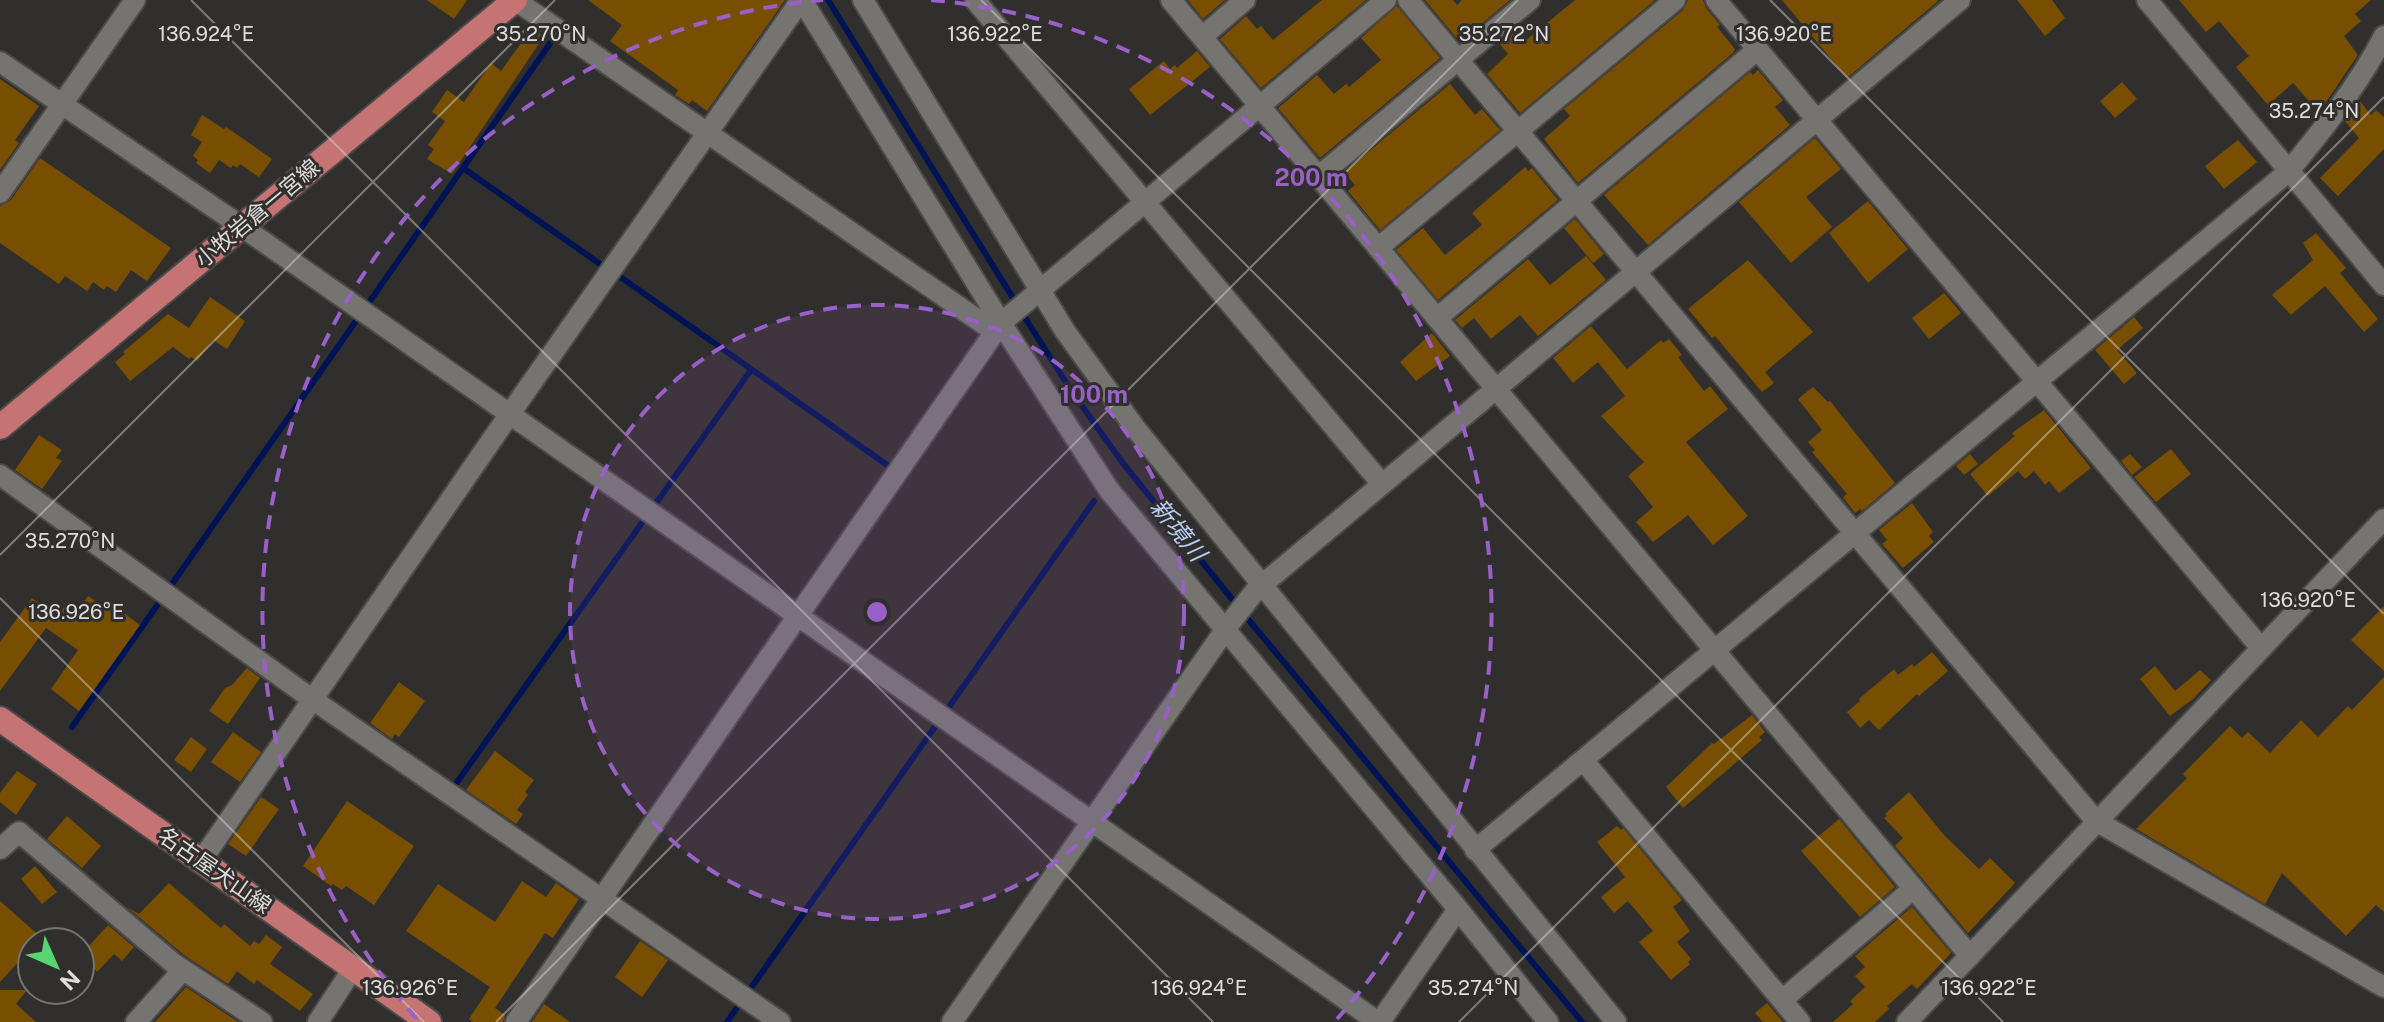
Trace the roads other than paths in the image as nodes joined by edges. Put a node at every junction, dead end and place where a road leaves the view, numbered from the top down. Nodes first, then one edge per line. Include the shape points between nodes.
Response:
1 (135, 0) edge
2 (515, 0) edge
3 (802, 0) edge
4 (863, 0) edge
5 (975, 0) edge
6 (1171, 0) edge
7 (1245, 0) edge
8 (1386, 0) edge
9 (1408, 0) edge
10 (1530, 0) edge
11 (1675, 0) edge
12 (1716, 0) edge
13 (1960, 0) edge
14 (2147, 0) edge
15 (2384, 36) edge
16 (1202, 37) junction
17 (1757, 50) junction
18 (1458, 60) junction
19 (0, 62) edge
20 (61, 104) junction
21 (1259, 105) junction
22 (1816, 121) junction
23 (1518, 132) junction
24 (708, 133) junction
25 (2288, 172) junction
26 (1319, 176) junction
27 (0, 193) edge
28 (1144, 202) junction
29 (1577, 202) junction
30 (241, 226) junction
31 (1378, 248) junction
32 (1635, 272) junction
33 (2384, 285) edge
34 (1038, 290) junction
35 (1437, 318) junction
36 (1000, 324) junction
37 (2037, 382) junction
38 (1495, 388) junction
39 (509, 415) junction
40 (0, 427) edge
41 (0, 475) edge
42 (1382, 484) junction
43 (2384, 519) edge
44 (1854, 532) junction
45 (1258, 588) junction
46 (796, 615) junction
47 (1228, 626) junction
48 (2261, 648) junction
49 (1714, 650) junction
50 (312, 699) junction
51 (0, 719) edge
52 (1583, 760) junction
53 (1093, 820) junction
54 (2096, 821) junction
55 (0, 849) edge
56 (1475, 850) junction
57 (201, 861) junction
58 (1913, 889) junction
59 (602, 897) junction
60 (1458, 909) junction
61 (1970, 956) junction
62 (354, 967) junction
63 (183, 970) junction
64 (2384, 987) edge
65 (1782, 1000) junction
66 (136, 1022) edge
67 (262, 1022) edge
68 (318, 1022) edge
69 (429, 1022) edge
70 (516, 1022) edge
71 (780, 1022) edge
72 (952, 1022) edge
73 (1379, 1022) edge
74 (1548, 1022) edge
75 (1616, 1022) edge
76 (1800, 1022) edge
77 (1907, 1022) edge

1 - 20 street
2 - 24 street
2 - 30 main road, 小牧岩倉一宮線
3 - 24 street
3 - 36 street
4 - 34 street
5 - 28 street
6 - 16 street
7 - 16 street
8 - 21 street
9 - 18 street
10 - 18 street
11 - 23 street
12 - 17 street
13 - 22 street
14 - 25 street
15 - 25 street via 2342,107
16 - 21 street
17 - 22 street
17 - 29 street
18 - 23 street
18 - 26 street
19 - 20 street
20 - 27 street
20 - 30 street
21 - 26 street
21 - 28 street
22 - 32 street
22 - 37 street
23 - 29 street
23 - 31 street
24 - 36 street
24 - 39 street
25 - 33 street
25 - 37 street
26 - 31 street
28 - 34 street
28 - 42 street
29 - 32 street
29 - 35 street
30 - 39 street
30 - 40 main road, 小牧岩倉一宮線
31 - 35 street
32 - 38 street
32 - 44 street
34 - 36 street
34 - 45 street
35 - 38 street
36 - 46 street
36 - 47 street via 1109,490
37 - 44 street
37 - 48 street
38 - 42 street
38 - 49 street
39 - 46 street
39 - 50 street
41 - 50 street
42 - 45 street
43 - 48 street
44 - 49 street
44 - 54 street
45 - 47 street
45 - 56 street
46 - 53 street
46 - 59 street
47 - 53 street
47 - 60 street
48 - 54 street
49 - 52 street
49 - 58 street
50 - 57 street
50 - 59 street
51 - 57 main road, 名古屋犬山線
52 - 56 street
52 - 65 street
53 - 72 street
53 - 73 street
54 - 61 street
54 - 64 street
55 - 63 street via 19,832
56 - 75 street
57 - 62 main road, 名古屋犬山線
58 - 61 street
58 - 65 street
59 - 70 street
59 - 71 street
60 - 73 street
60 - 74 street
61 - 77 street
62 - 68 street
62 - 69 main road, 名古屋犬山線
63 - 66 street
63 - 67 street
65 - 76 street

